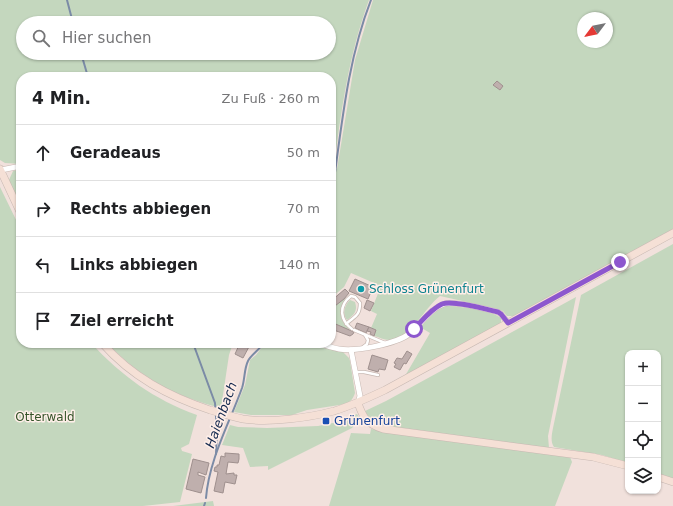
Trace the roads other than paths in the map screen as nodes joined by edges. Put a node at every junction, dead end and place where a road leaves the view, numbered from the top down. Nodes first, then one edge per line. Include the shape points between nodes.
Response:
1 (16, 167) edge
2 (0, 170) edge
3 (16, 204) edge
4 (673, 233) edge
5 (508, 323) junction
6 (346, 324) junction
7 (365, 334) junction
8 (386, 343) junction
9 (107, 348) edge
10 (336, 348) edge
11 (361, 348) junction
12 (351, 350) junction
13 (355, 372) junction
14 (378, 375) dead end
15 (358, 402) junction
16 (625, 465) edge
17 (661, 478) edge
18 (673, 482) edge

1 - 2 street
2 - 3 street
4 - 5 street
5 - 8 street via 498,312 448,303 431,312 409,334
5 - 15 street
6 - 6 lane via 342,309 351,296 355,297 360,302 360,310
6 - 7 lane
7 - 8 lane
7 - 11 lane via 367,344
8 - 11 street
9 - 15 street via 130,369 158,388 234,417 269,420 306,417 335,411
10 - 12 street
11 - 12 street
12 - 13 street
13 - 14 lane
13 - 15 street via 360,396
15 - 16 street via 367,421 383,429 593,457
17 - 18 street

